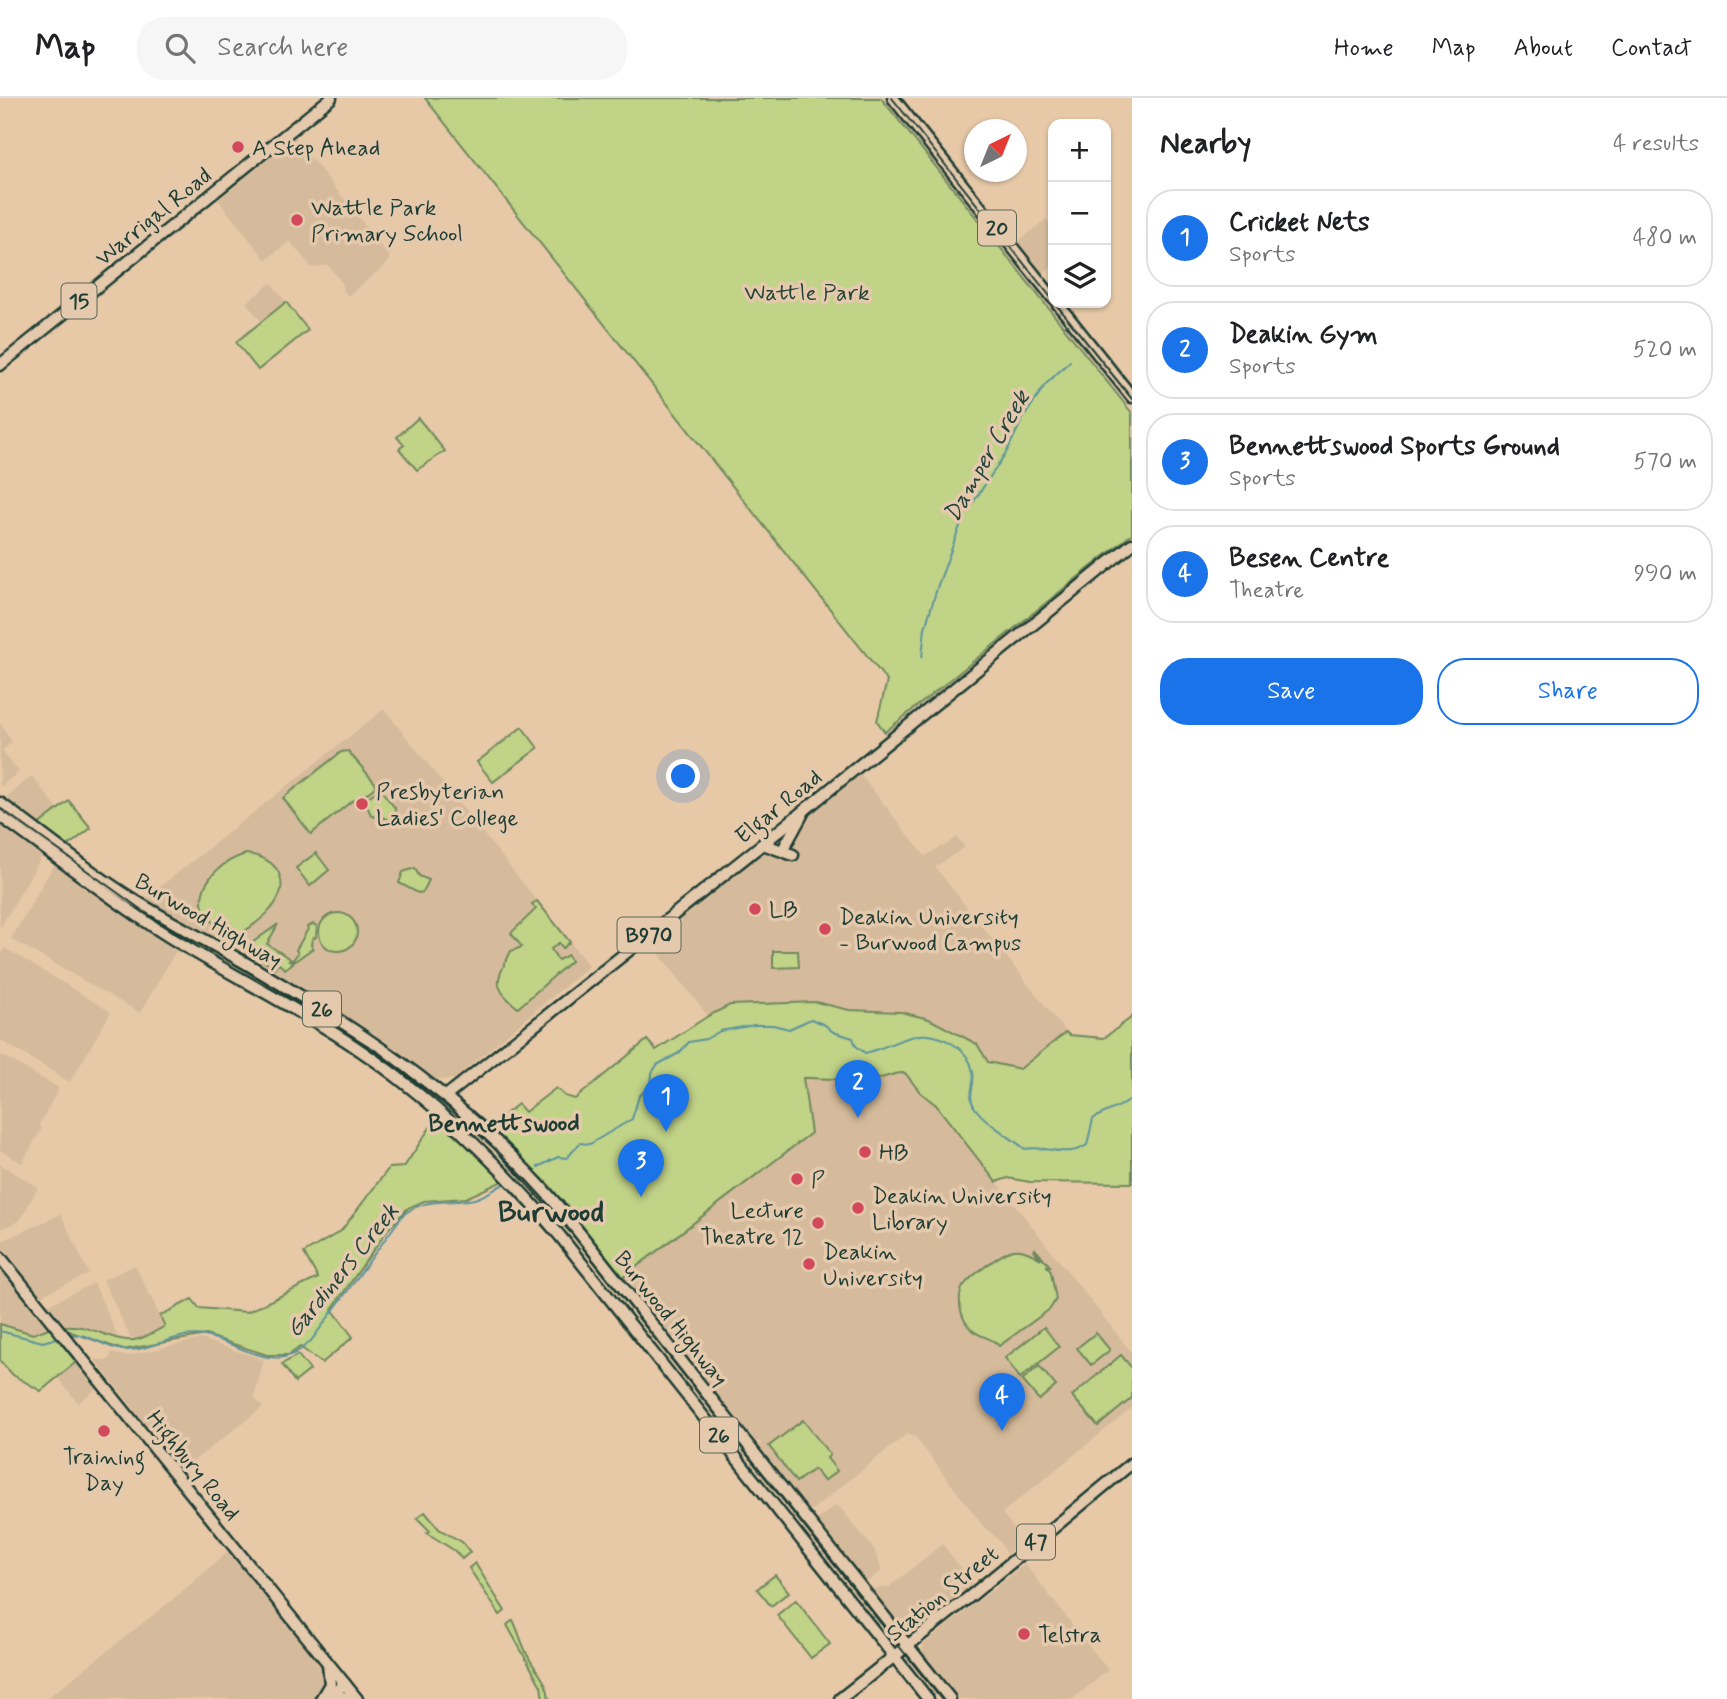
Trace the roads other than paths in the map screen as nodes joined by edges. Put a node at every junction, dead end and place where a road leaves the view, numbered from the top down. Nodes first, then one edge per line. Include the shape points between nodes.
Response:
1 (331, 98) edge
2 (893, 98) edge
3 (1048, 292) edge
4 (1061, 308) edge
5 (0, 365) edge
6 (1132, 397) edge
7 (1132, 544) edge
8 (0, 803) edge
9 (805, 809) junction
10 (0, 816) edge
11 (763, 844) junction
12 (785, 846) dead end
13 (793, 855) dead end
14 (135, 901) junction
15 (127, 909) junction
16 (173, 922) junction
17 (187, 947) junction
18 (463, 1083) junction
19 (446, 1096) junction
20 (457, 1105) junction
21 (436, 1109) junction
22 (0, 1256) edge
23 (622, 1286) junction
24 (608, 1297) junction
25 (1132, 1463) edge
26 (832, 1551) junction
27 (822, 1566) junction
28 (907, 1645) junction
29 (894, 1656) junction
30 (327, 1663) junction
31 (345, 1684) junction
32 (325, 1699) edge
33 (350, 1699) edge
34 (357, 1699) edge
35 (840, 1699) edge
36 (928, 1699) edge
37 (950, 1699) edge

1 - 5 main road, Warrigal Road / 15
2 - 3 main road, 20
4 - 6 main road
7 - 9 main road, Elgar Road / B970
8 - 14 main road, Burwood Highway / 26
9 - 11 main road, Elgar Road / B970
9 - 12 main road
10 - 15 main road, Burwood Highway / 26
11 - 13 main road
11 - 18 main road, Elgar Road / B970
14 - 15 main road
14 - 16 main road, Burwood Highway / 26
15 - 17 main road, Burwood Highway / 26
16 - 17 main road via 188,937
16 - 19 main road, Burwood Highway / 26 via 353,1028
17 - 21 main road, Burwood Highway / 26 via 342,1038
18 - 19 main road, Elgar Road / B970
18 - 20 main road
19 - 20 main road, Burwood Highway / 26
19 - 21 main road, Elgar Road
20 - 23 main road, Burwood Highway / 26 via 546,1192
21 - 24 main road, Burwood Highway / 26 via 526,1197
22 - 30 main road, Highbury Road
23 - 24 main road
23 - 26 main road, Burwood Highway / 26
24 - 27 main road, Burwood Highway / 26
25 - 28 main road, Station Street / 47
26 - 27 main road
26 - 28 main road, Burwood Highway / 26
27 - 29 main road, Burwood Highway / 26
28 - 29 main road, Station Street / 47
28 - 37 main road, Burwood Highway / 26
29 - 35 main road, Station Street / 47
29 - 36 main road, Burwood Highway / 26
30 - 31 main road, Highbury Road
30 - 32 main road via 330,1684
31 - 32 main road
31 - 34 main road, Highbury Road
32 - 33 main road

